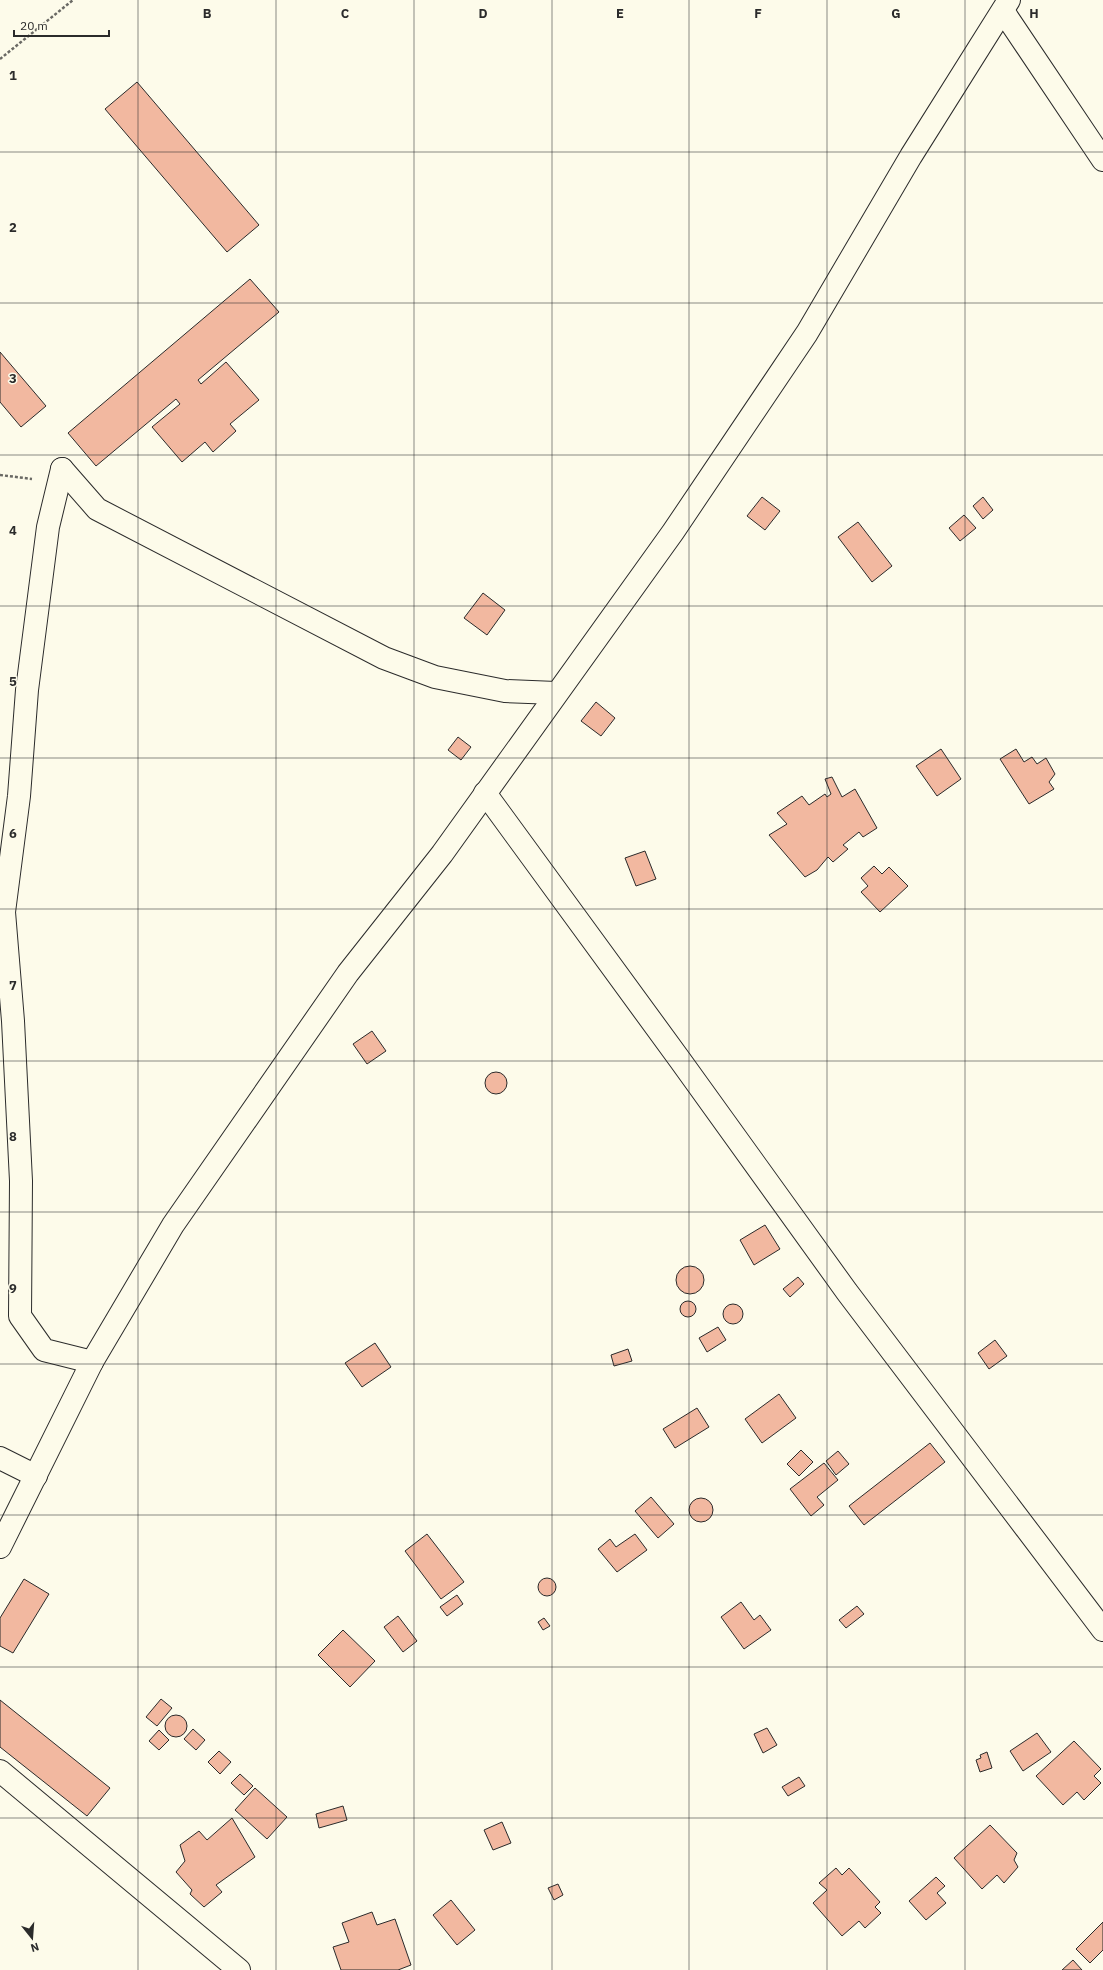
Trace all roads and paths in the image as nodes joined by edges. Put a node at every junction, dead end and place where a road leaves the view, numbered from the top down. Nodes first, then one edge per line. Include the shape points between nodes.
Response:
1 (73, 0) edge
2 (1006, 5) edge
3 (0, 59) edge
4 (1103, 160) edge
5 (556, 693) junction
6 (485, 793) junction
7 (92, 1362) junction
8 (0, 1458) edge
9 (36, 1476) junction
10 (0, 1547) edge
11 (1103, 1630) edge
12 (0, 1771) edge
13 (239, 1970) edge

1 - 3 path
2 - 4 street
2 - 5 street via 911,156 807,333 673,532
5 - 6 street
5 - 7 street via 505,691 435,677 384,658 98,509 62,469 48,527 27,690 19,796 4,912 13,1021 21,1181 20,1316 44,1350
6 - 7 street via 442,854 348,973 173,1225
6 - 11 street via 847,1292
7 - 9 street
8 - 9 street
9 - 10 street
12 - 13 street

